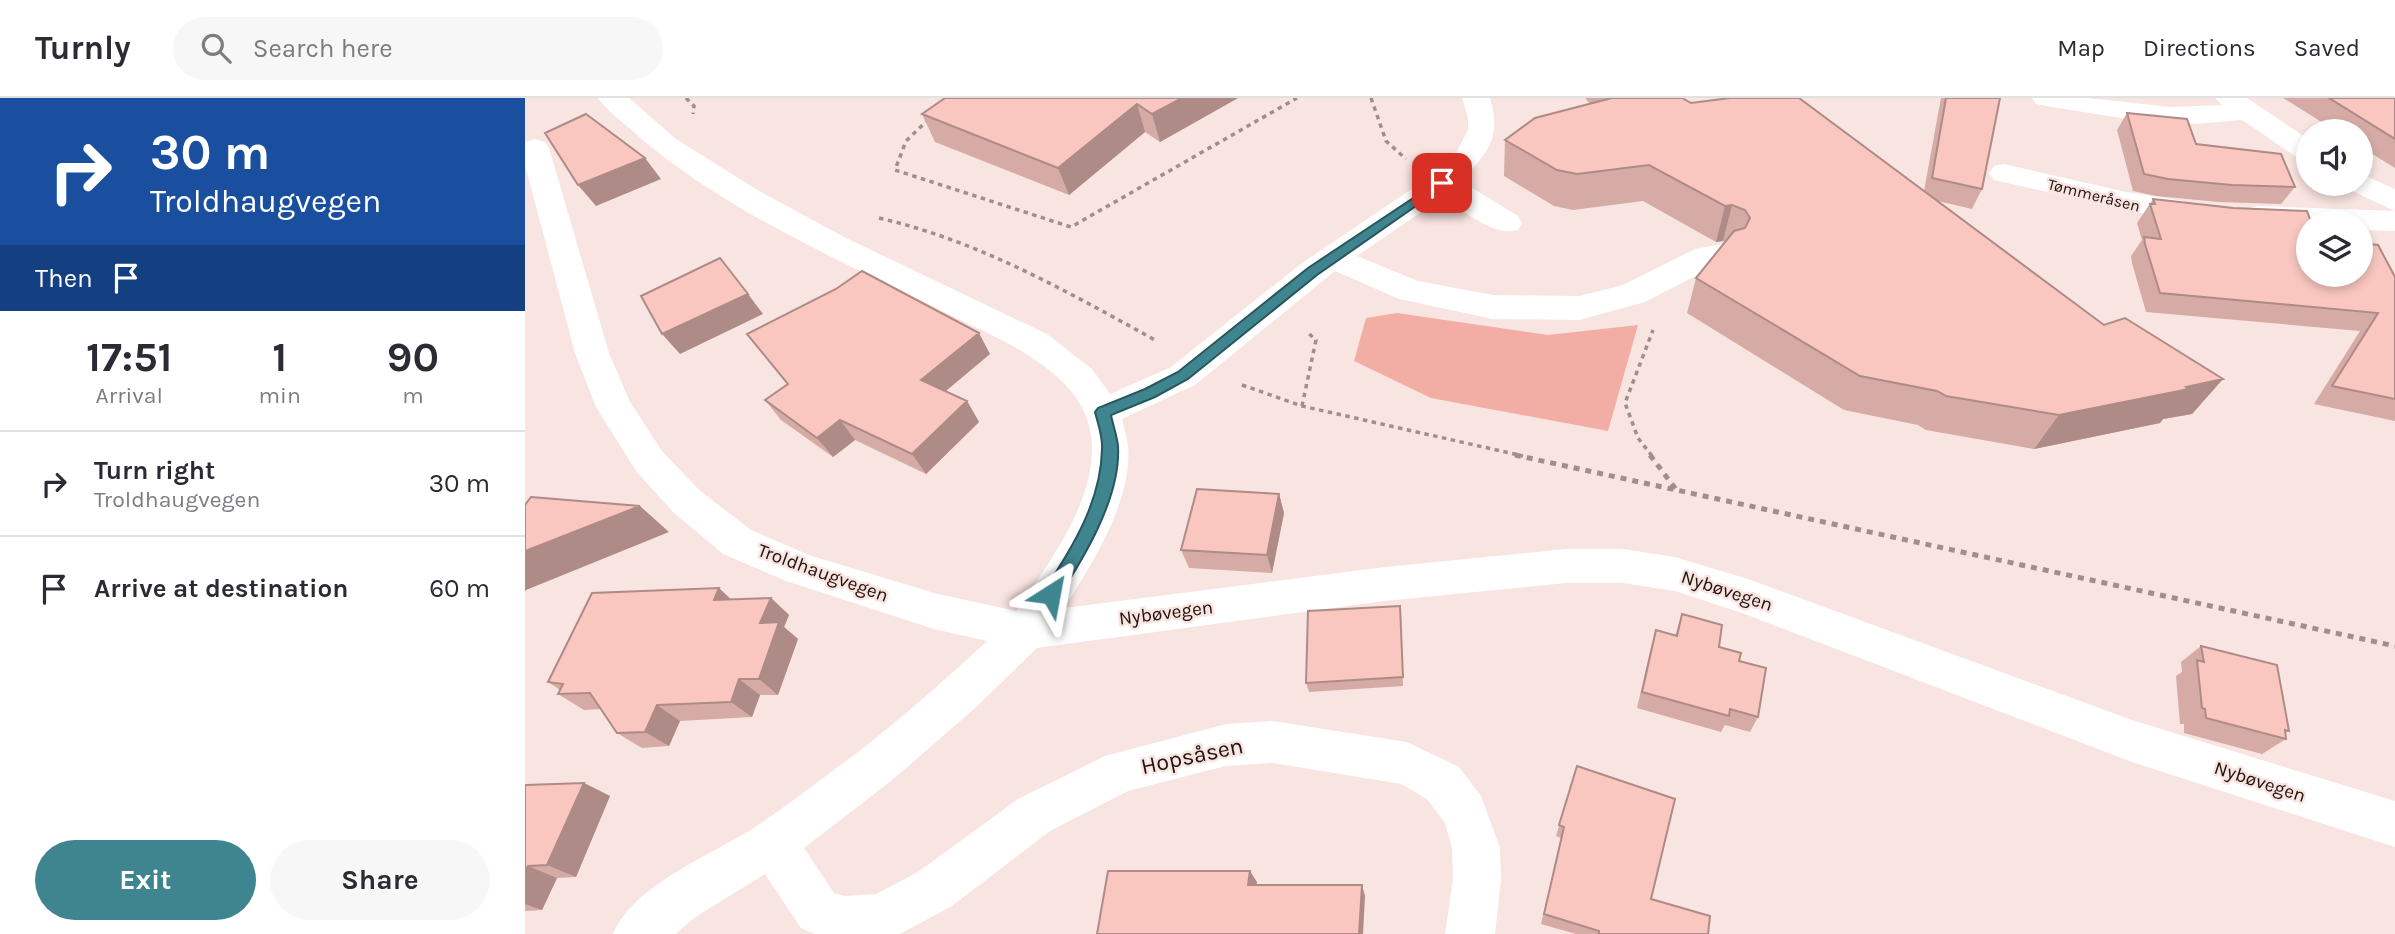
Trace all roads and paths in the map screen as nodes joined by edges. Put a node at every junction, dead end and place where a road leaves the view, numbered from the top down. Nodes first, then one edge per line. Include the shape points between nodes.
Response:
1 (612, 98) edge
2 (1297, 98) edge
3 (1371, 98) edge
4 (1476, 98) edge
5 (2046, 98) edge
6 (2237, 105) edge
7 (937, 112) edge
8 (2296, 144) edge
9 (535, 148) dead end
10 (1416, 163) dead end
11 (2004, 173) dead end
12 (1442, 183) junction
13 (2373, 189) edge
14 (2395, 201) edge
15 (869, 216) dead end
16 (2395, 220) edge
17 (1507, 223) dead end
18 (1722, 256) edge
19 (1333, 258) junction
20 (1633, 294) junction
21 (1255, 315) junction
22 (1161, 344) dead end
23 (1245, 387) dead end
24 (1302, 406) junction
25 (1103, 412) junction
26 (1678, 492) junction
27 (1026, 631) junction
28 (2395, 646) edge
29 (2395, 824) edge
30 (772, 843) junction
31 (812, 922) edge
32 (638, 934) edge
33 (1470, 934) edge

1 - 25 street via 666,145 748,198 1035,343 1080,378
2 - 7 path via 1071,227 895,170 898,150
3 - 10 path via 1382,134 1397,155
4 - 12 street via 1482,130 1469,155
5 - 6 street via 2128,113 2188,117
6 - 8 street
9 - 27 street, Troldhaugvegen via 592,353 614,407 649,461 686,501 737,542 800,569 934,611
11 - 16 street, Tømmeråsen via 2156,209
12 - 17 street
12 - 19 street
13 - 14 street
15 - 22 path via 914,224 1025,271
18 - 20 street via 1706,257
19 - 20 street via 1411,291 1493,307 1579,308
19 - 21 street
20 - 26 path via 1655,324 1625,403 1638,438
21 - 24 path via 1308,331 1315,340
21 - 25 street via 1183,376
23 - 24 path
24 - 26 path
25 - 27 street via 1110,447 1105,490 1076,557
26 - 28 path
27 - 29 street, Nybøvegen via 1385,584 1566,566 1623,566 1675,574 1748,597 2132,741
27 - 30 street via 875,766
30 - 31 street, Hopsåsen
30 - 32 street via 677,901
31 - 33 street, Hopsåsen via 880,918 935,889 1034,815 1121,771 1226,745 1273,742 1407,764 1443,783 1465,812 1476,848

